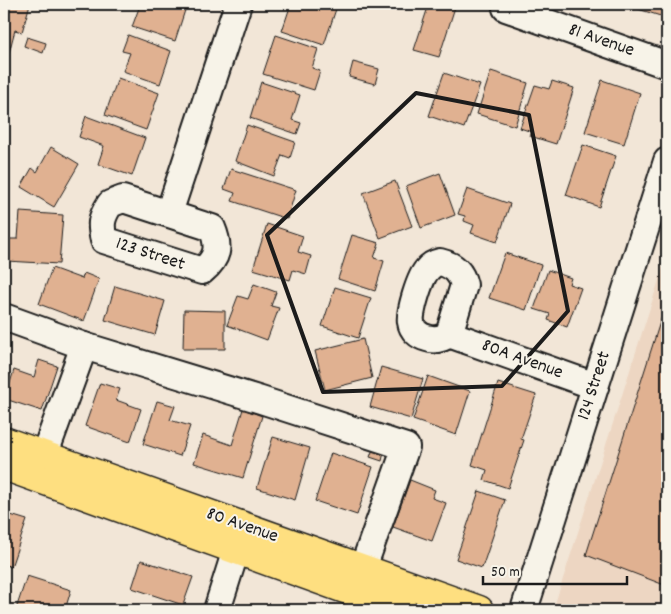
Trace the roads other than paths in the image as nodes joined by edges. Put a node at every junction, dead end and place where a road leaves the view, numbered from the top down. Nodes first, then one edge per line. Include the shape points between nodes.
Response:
1 (238, 4) edge
2 (506, 8) dead end
3 (667, 65) edge
4 (667, 162) edge
5 (169, 213) dead end
6 (4, 317) edge
7 (449, 334) dead end
8 (84, 346) junction
9 (595, 386) junction
10 (4, 441) edge
11 (4, 451) edge
12 (44, 456) junction
13 (4, 466) edge
14 (236, 550) junction
15 (321, 553) junction
16 (363, 568) junction
17 (217, 610) edge
18 (403, 610) edge
19 (479, 610) edge
20 (524, 610) edge

1 - 5 street
2 - 3 street, 81 Avenue
4 - 9 street, 124 Street
6 - 8 street
7 - 9 street, 80A Avenue
8 - 12 street
8 - 16 street via 406,447
9 - 20 street, 124 Street
10 - 12 main road, 80 Avenue
11 - 12 main road via 27,459
12 - 15 main road, 80 Avenue
13 - 14 main road, 80 Avenue
14 - 15 main road via 261,544 300,556
14 - 17 street
14 - 18 main road, 80 Avenue
15 - 16 main road, 80 Avenue
16 - 19 main road, 80 Avenue

